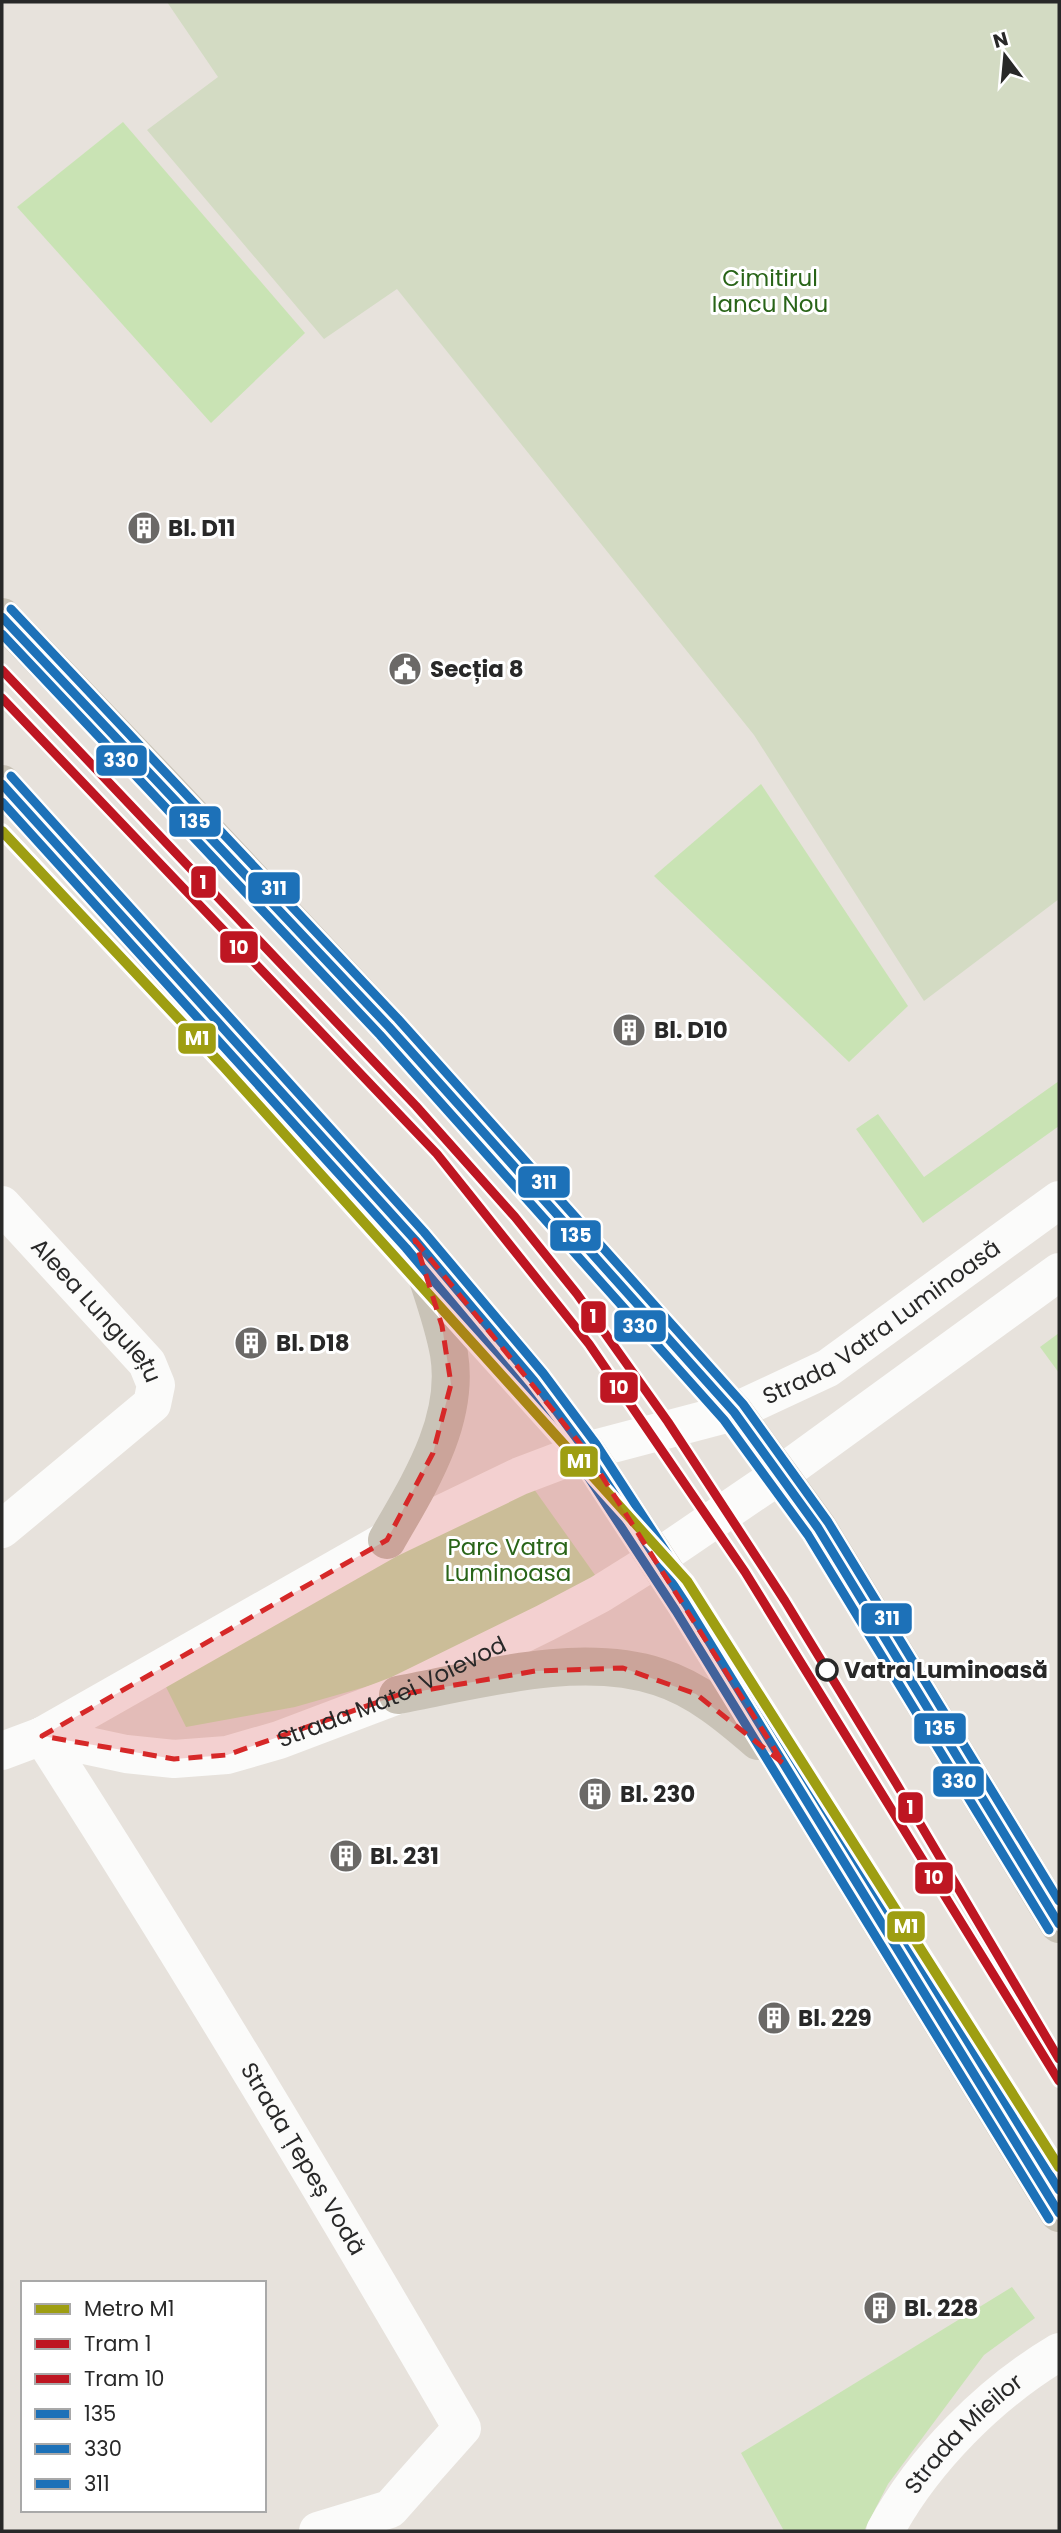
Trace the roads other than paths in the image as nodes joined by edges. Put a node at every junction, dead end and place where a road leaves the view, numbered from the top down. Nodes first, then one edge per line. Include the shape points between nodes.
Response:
1 (2, 617) edge
2 (2, 784) edge
3 (1059, 1200) edge
4 (2, 1205) edge
5 (415, 1240) junction
6 (1059, 1272) edge
7 (734, 1412) junction
8 (586, 1451) junction
9 (781, 1474) junction
10 (2, 1529) edge
11 (387, 1540) junction
12 (656, 1559) junction
13 (398, 1695) junction
14 (42, 1736) junction
15 (2, 1751) edge
16 (784, 1764) junction
17 (1059, 1924) edge
18 (1059, 2213) edge
19 (1059, 2352) edge
20 (396, 2520) edge
21 (318, 2531) edge
22 (885, 2531) edge

1 - 7 main road via 388,1027
2 - 5 main road
3 - 7 street, Strada Vatra Luminoasă via 828,1367
4 - 10 street, Aleea Lungulețu via 147,1363 156,1385 152,1404
5 - 8 main road via 534,1381
5 - 11 main road via 442,1326 451,1384 447,1414 433,1453
6 - 9 street
7 - 8 street, Strada Vatra Luminoasă
7 - 9 main road
8 - 11 street via 520,1475
8 - 12 main road
9 - 12 street, Strada Matei Voievod
9 - 17 main road
11 - 14 street
12 - 13 street, Strada Matei Voievod via 545,1623
12 - 16 main road
13 - 14 street, Strada Matei Voievod via 227,1755 174,1759
13 - 16 main road via 535,1671 623,1668 661,1677 696,1695 727,1714
14 - 15 street
14 - 20 street, Strada Țepeș Vodă via 253,2072 462,2428
16 - 18 main road
19 - 22 street, Strada Mieilor via 998,2395 960,2430
20 - 21 street, Strada Țepeș Vodă

